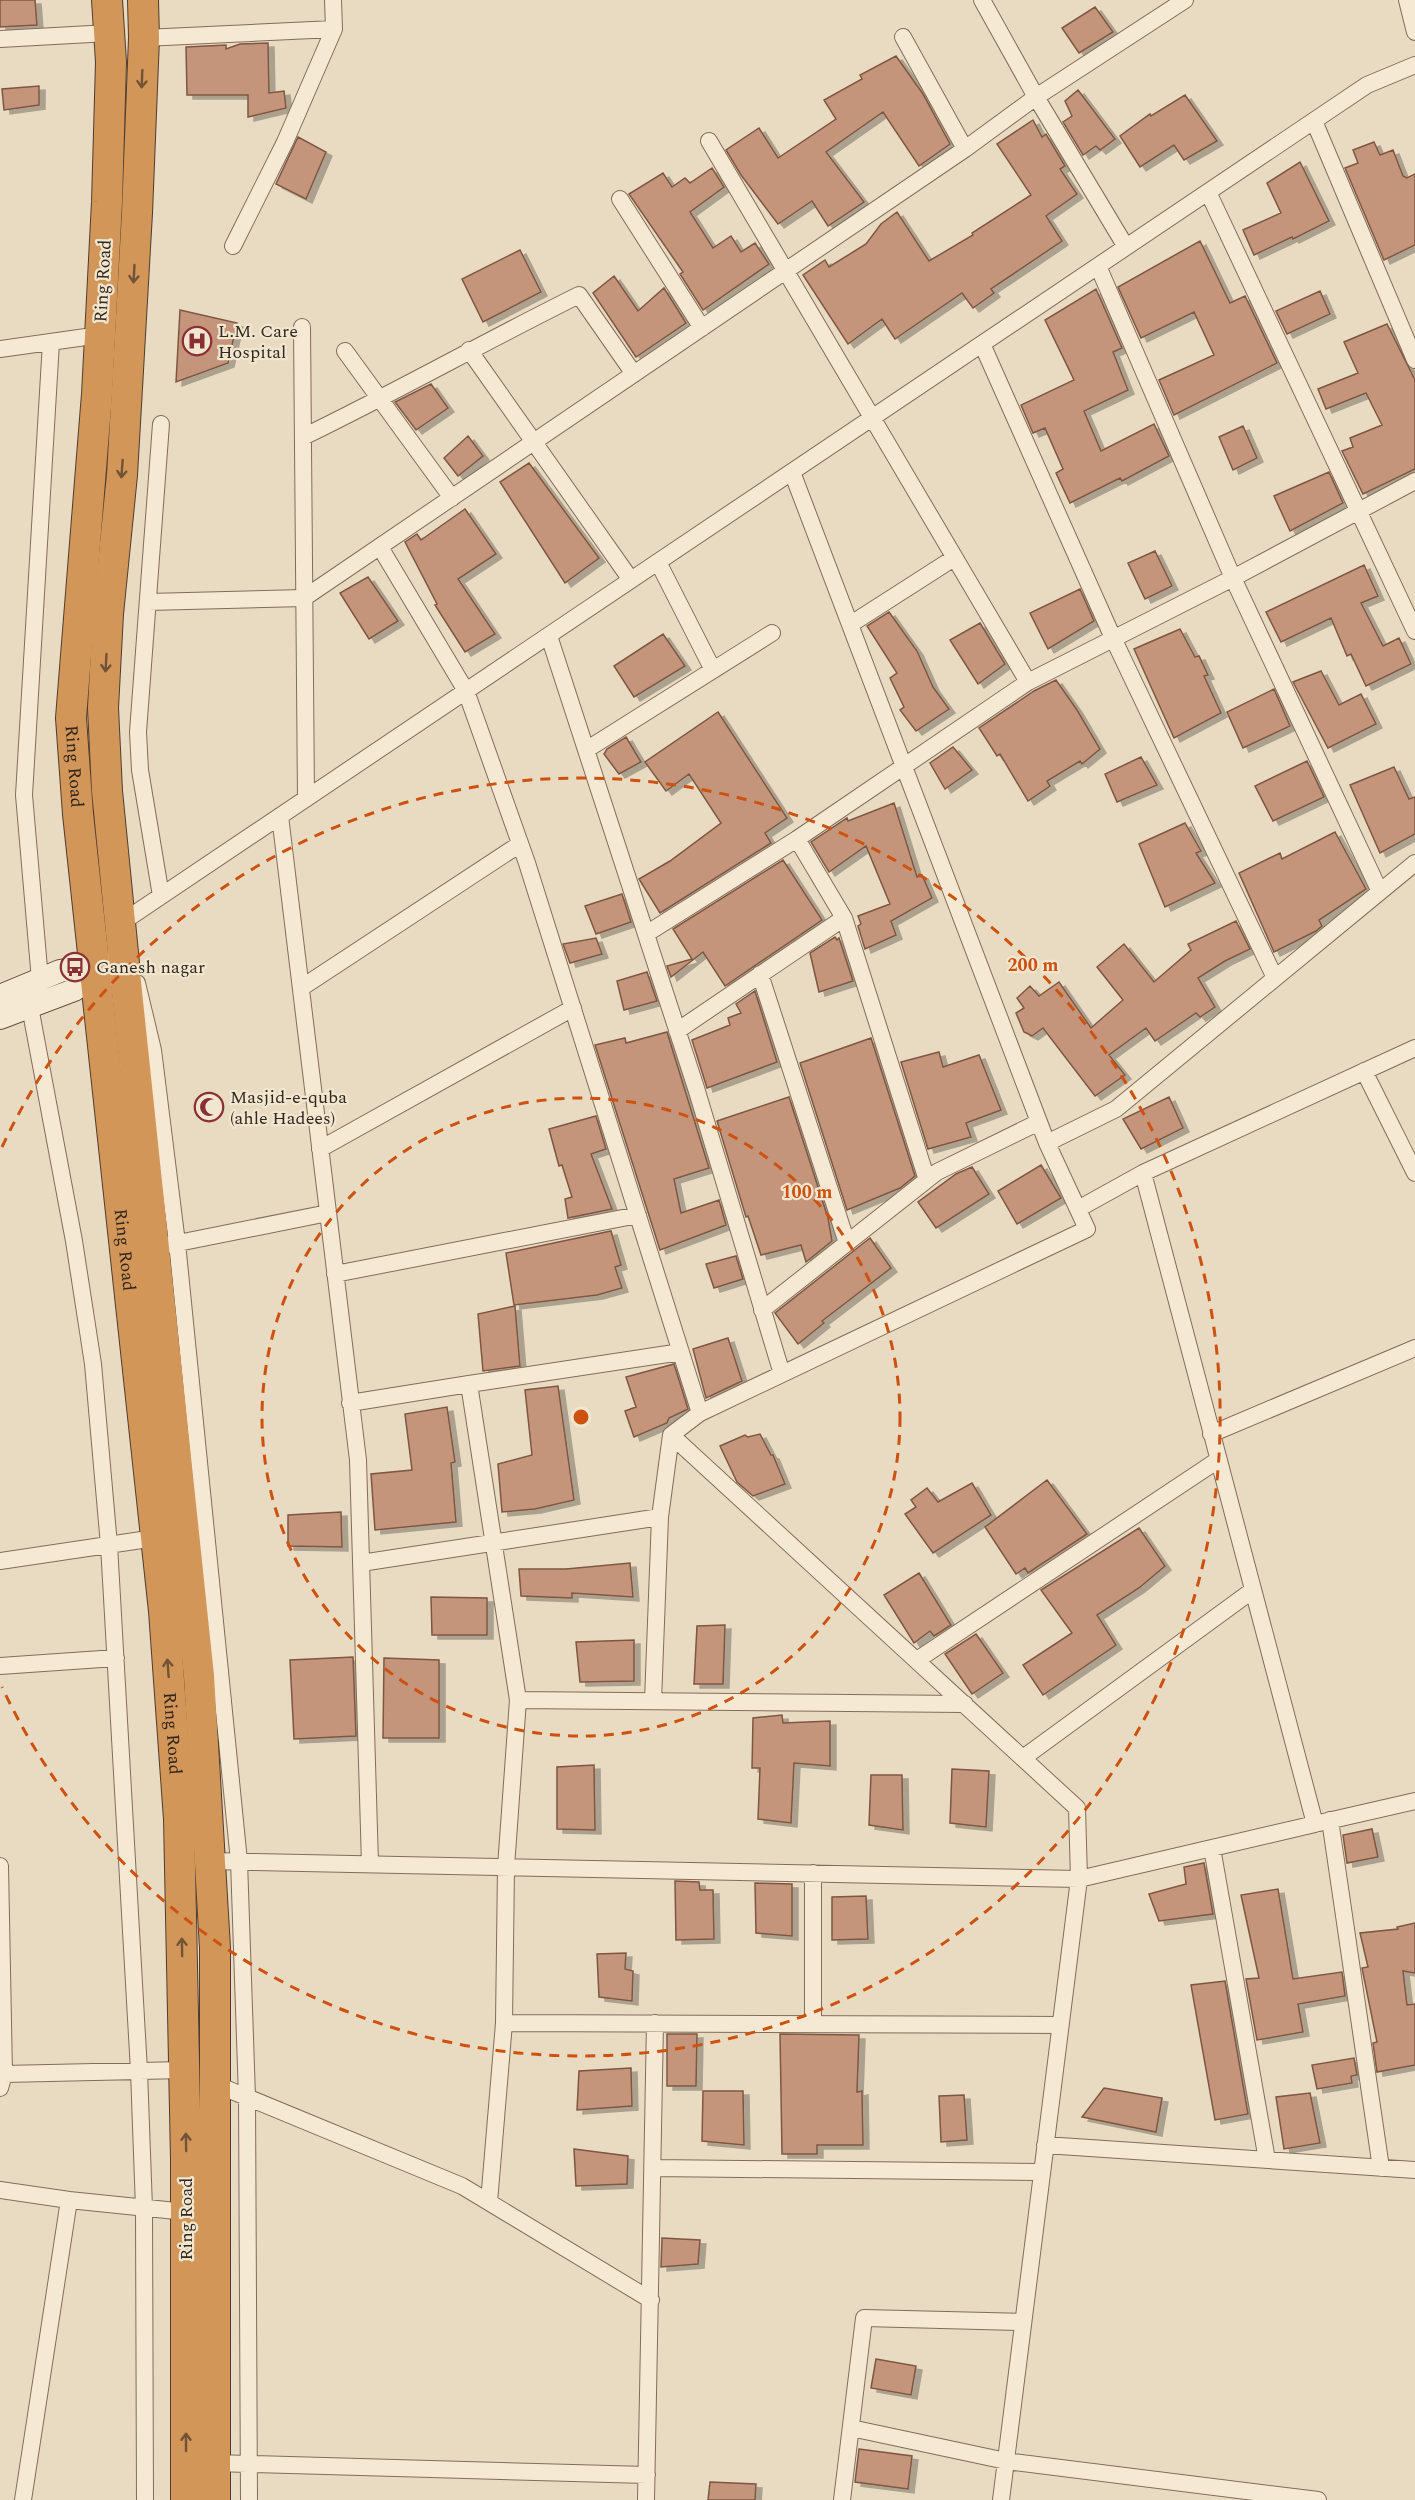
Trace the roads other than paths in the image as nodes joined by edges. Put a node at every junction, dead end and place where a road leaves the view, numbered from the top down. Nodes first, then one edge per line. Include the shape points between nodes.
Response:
1 (107, 0) edge
2 (142, 0) edge
3 (333, 0) edge
4 (982, 0) edge
5 (1185, 0) edge
6 (1407, 0) edge
7 (334, 28) junction
8 (1415, 32) edge
9 (109, 33) junction
10 (903, 37) dead end
11 (144, 38) junction
12 (0, 39) edge
13 (1415, 65) edge
14 (1036, 97) junction
15 (1314, 121) junction
16 (709, 141) dead end
17 (965, 148) junction
18 (1208, 192) junction
19 (620, 200) dead end
20 (233, 246) dead end
21 (1126, 247) junction
22 (1098, 266) junction
23 (787, 270) junction
24 (302, 327) dead end
25 (702, 328) junction
26 (100, 335) junction
27 (51, 342) junction
28 (982, 344) junction
29 (0, 349) edge
30 (469, 350) junction
31 (345, 351) dead end
32 (1415, 360) edge
33 (634, 374) junction
34 (379, 400) junction
35 (872, 418) junction
36 (161, 424) dead end
37 (303, 437) junction
38 (533, 441) junction
39 (792, 472) junction
40 (1415, 481) edge
41 (452, 498) junction
42 (1358, 511) junction
43 (380, 547) junction
44 (954, 558) junction
45 (658, 562) junction
46 (1233, 578) junction
47 (631, 580) junction
48 (304, 598) junction
49 (148, 602) junction
50 (851, 624) junction
51 (1415, 631) edge
52 (772, 633) dead end
53 (549, 636) junction
54 (1113, 638) junction
55 (713, 670) junction
56 (1028, 682) junction
57 (466, 691) junction
58 (586, 750) junction
59 (905, 765) junction
60 (306, 799) junction
61 (280, 816) junction
62 (797, 839) junction
63 (520, 844) junction
64 (1415, 863) edge
65 (1380, 892) junction
66 (161, 896) junction
67 (844, 918) junction
68 (121, 923) junction
69 (646, 934) junction
70 (124, 965) junction
71 (95, 971) junction
72 (760, 974) junction
73 (1275, 978) junction
74 (40, 980) junction
75 (301, 988) junction
76 (0, 996) edge
77 (30, 1007) junction
78 (573, 1008) junction
79 (0, 1018) edge
80 (677, 1030) junction
81 (1415, 1048) edge
82 (1364, 1071) junction
83 (1039, 1122) junction
84 (1047, 1143) junction
85 (320, 1149) junction
86 (1143, 1173) junction
87 (1415, 1173) edge
88 (927, 1180) junction
89 (1078, 1209) junction
90 (328, 1213) junction
91 (638, 1215) junction
92 (848, 1243) junction
93 (166, 1245) junction
94 (335, 1274) junction
95 (762, 1310) junction
96 (1415, 1348) edge
97 (681, 1352) junction
98 (782, 1374) junction
99 (469, 1384) junction
100 (351, 1404) junction
101 (700, 1413) junction
102 (1211, 1434) junction
103 (671, 1435) junction
104 (1218, 1460) junction
105 (660, 1517) junction
106 (155, 1538) junction
107 (495, 1541) junction
108 (109, 1545) junction
109 (0, 1561) edge
110 (361, 1563) junction
111 (1253, 1590) junction
112 (116, 1658) junction
113 (917, 1660) junction
114 (0, 1666) edge
115 (518, 1700) junction
116 (653, 1701) junction
117 (965, 1704) junction
118 (1023, 1758) junction
119 (1415, 1801) edge
120 (1322, 1822) junction
121 (1212, 1848) junction
122 (224, 1861) junction
123 (369, 1864) junction
124 (0, 1866) edge
125 (506, 1867) junction
126 (813, 1873) junction
127 (1078, 1879) junction
128 (1, 2004) edge
129 (504, 2023) junction
130 (655, 2023) junction
131 (813, 2024) junction
132 (1060, 2025) junction
133 (184, 2070) junction
134 (139, 2072) junction
135 (2, 2081) edge
136 (215, 2084) junction
137 (248, 2097) junction
138 (1045, 2145) junction
139 (1267, 2160) junction
140 (653, 2168) junction
141 (1381, 2168) junction
142 (1415, 2170) edge
143 (1042, 2172) junction
144 (0, 2190) edge
145 (69, 2200) junction
146 (489, 2202) junction
147 (144, 2208) junction
148 (186, 2212) junction
149 (651, 2300) junction
150 (1023, 2322) junction
151 (851, 2428) junction
152 (1006, 2461) junction
153 (215, 2463) junction
154 (248, 2464) junction
155 (646, 2475) junction
156 (23, 2500) edge
157 (145, 2500) edge
158 (186, 2500) edge
159 (215, 2500) edge
160 (249, 2500) edge
161 (646, 2500) edge
162 (842, 2500) edge
163 (1001, 2500) edge
164 (1318, 2500) edge

1 - 9 highway, Ring Road
2 - 11 highway, Ring Road
3 - 7 street
4 - 14 street
5 - 14 street
6 - 8 street
7 - 11 street
7 - 20 street via 285,142
9 - 12 street
9 - 26 highway, Ring Road
10 - 17 street
11 -> 68 highway, Ring Road via 123,463 103,708
13 - 15 street via 1366,85
14 - 17 street
14 - 21 street
15 - 18 street
15 - 32 street
16 - 23 street
17 - 23 street
18 - 21 street
18 - 42 street
19 - 25 street
21 - 22 street
22 - 28 street
22 - 46 street
23 - 25 street
23 - 35 street
24 - 37 street
25 - 33 street
26 - 27 street
26 - 71 highway, Ring Road via 71,717
27 - 29 street
27 - 74 street via 24,795
28 - 35 street
28 - 54 street
30 - 33 street via 579,296
30 - 34 street
30 - 38 street
31 - 34 street
33 - 38 street
34 - 37 street
34 - 41 street
35 - 39 street
35 - 44 street
36 - 49 street
37 - 48 street
38 - 41 street
38 - 47 street
39 - 45 street
39 - 50 street
40 - 42 street
41 - 43 street
42 - 46 street
42 - 51 street
43 - 48 street
43 - 57 street
44 - 50 street
44 - 56 street
45 - 47 street
45 - 55 street
46 - 54 street
46 - 65 street
47 - 53 street
48 - 49 street
48 - 60 street
49 - 66 street via 139,761
50 - 59 street
52 - 55 street
53 - 57 street
53 - 58 street
54 - 56 street
54 - 73 street
55 - 58 street
56 - 59 street
57 - 60 street
57 - 63 street
58 - 69 street
59 - 62 street
59 - 83 street
60 - 61 street
61 - 66 street
61 - 75 street
62 - 67 street
62 - 69 street
63 - 75 street
63 - 78 street
64 - 65 street
65 - 73 street
66 - 68 street
67 - 72 street
67 - 88 street
68 - 70 highway, Ring Road
69 - 80 street
70 - 71 street
70 - 93 highway, Ring Road
71 - 74 street via 60,971
71 - 77 street via 74,990
71 - 106 highway, Ring Road
72 - 80 street
72 - 92 street
73 - 84 street via 1116,1109
74 - 76 street
75 - 85 street
77 - 79 street
77 - 108 street via 93,1364
78 - 85 street
78 - 91 street
80 - 95 street
81 - 82 street
82 - 86 street
82 - 87 street
83 - 84 street
83 - 88 street
84 - 89 street
85 - 90 street
86 - 89 street
86 - 102 street
88 - 92 street
89 - 98 street via 1087,1229
90 - 93 street
90 - 94 street
91 - 94 street
91 - 97 street
92 - 95 street
93 - 122 highway, Ring Road via 199,1676
94 - 100 street
95 - 98 street
96 - 102 street
97 - 99 street
97 - 101 street
98 - 101 street
99 - 100 street
99 - 107 street
100 - 110 street via 358,1460
101 - 103 street
102 - 104 street
103 - 105 street
103 - 113 street
104 - 111 street
104 - 113 street
105 - 107 street
105 - 116 street
106 - 108 street
133 -> 106 highway, Ring Road via 179,1819
107 - 110 street
107 - 115 street
108 - 109 street
108 - 112 street
110 - 123 street
111 - 118 street
111 - 120 street
112 - 114 street
112 - 134 street
113 - 117 street
115 - 116 street
115 - 125 street
116 - 117 street
117 - 118 street
118 - 127 street via 1077,1808
119 - 120 street
120 - 121 street
120 - 141 street
121 - 127 street
121 - 139 street
122 - 123 street
122 - 136 highway, Ring Road via 215,1948
122 - 137 street
123 - 125 street
124 - 128 street
125 - 126 street
125 - 129 street
126 - 127 street
126 - 131 street
127 - 132 street
128 - 135 street
129 - 130 street
129 - 146 street
130 - 131 street
130 - 140 street
131 - 132 street
132 - 138 street
133 - 134 street
148 -> 133 highway, Ring Road
134 - 135 street
134 - 147 street
136 - 137 street
136 - 153 highway, Ring Road
137 - 146 street via 462,2186
137 - 154 street
138 - 139 street
138 - 143 street
139 - 141 street
140 - 143 street
140 - 149 street
141 - 142 street
143 - 150 street
144 - 145 street
145 - 147 street
145 - 156 street
146 - 149 street
147 - 148 street
147 - 157 street
158 -> 148 highway, Ring Road
149 - 155 street
150 - 151 street via 864,2318
150 - 152 street
151 - 152 street
151 - 162 street
152 - 163 street
152 - 164 street
153 - 154 street
153 - 159 highway, Ring Road
154 - 155 street
154 - 160 street
155 - 161 street

